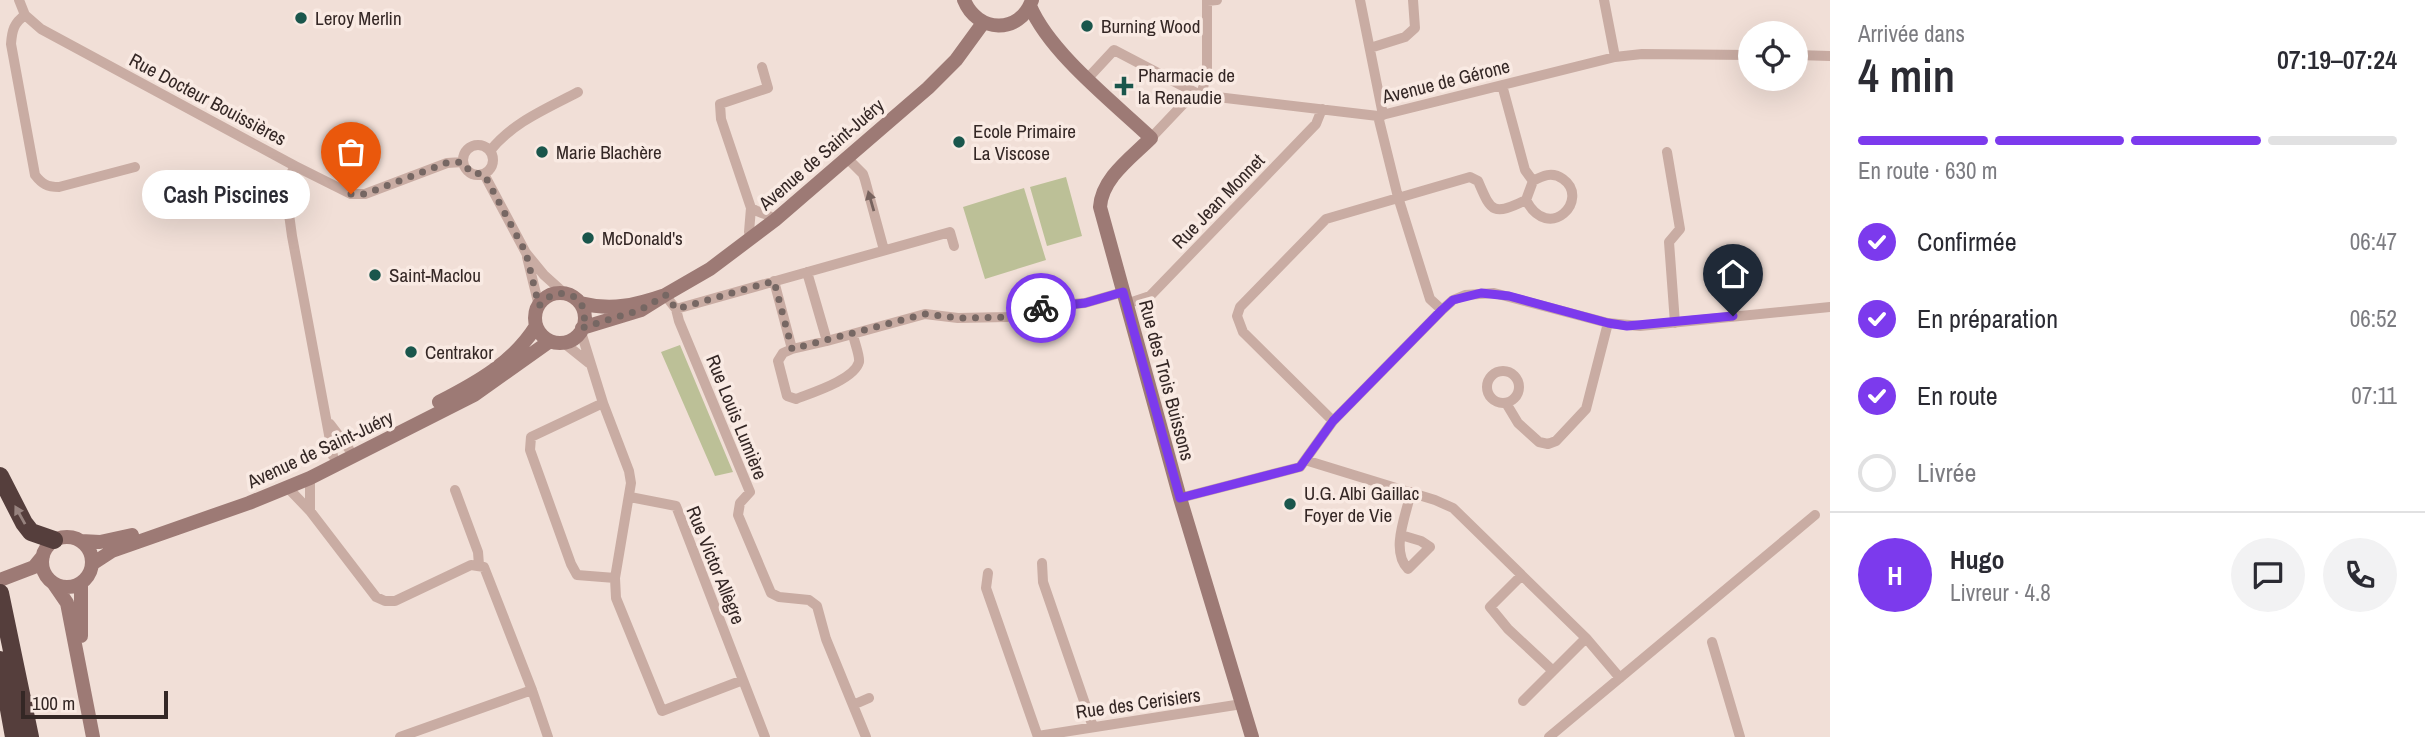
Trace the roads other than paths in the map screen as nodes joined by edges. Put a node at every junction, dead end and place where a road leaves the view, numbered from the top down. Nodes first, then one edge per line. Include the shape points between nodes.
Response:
1 (19, 0) edge
2 (964, 0) edge
3 (1210, 0) edge
4 (1360, 0) edge
5 (1413, 0) edge
6 (1604, 0) edge
7 (1031, 3) edge
8 (25, 15) junction
9 (983, 23) junction
10 (1003, 26) junction
11 (1056, 45) junction
12 (1370, 48) junction
13 (1738, 55) edge
14 (1808, 55) edge
15 (1830, 55) edge
16 (1615, 57) junction
17 (762, 67) dead end
18 (1088, 78) junction
19 (1502, 85) junction
20 (578, 92) dead end
21 (1201, 95) junction
22 (1322, 109) junction
23 (1381, 116) junction
24 (1150, 138) junction
25 (490, 151) junction
26 (1667, 152) dead end
27 (846, 157) junction
28 (463, 162) junction
29 (295, 166) junction
30 (135, 167) dead end
31 (484, 174) junction
32 (1533, 181) junction
33 (1398, 197) junction
34 (1526, 200) junction
35 (751, 208) junction
36 (775, 219) junction
37 (753, 238) junction
38 (954, 246) dead end
39 (884, 250) junction
40 (526, 253) junction
41 (807, 272) junction
42 (774, 281) junction
43 (564, 293) junction
44 (666, 295) junction
45 (1125, 298) junction
46 (580, 303) junction
47 (539, 306) junction
48 (1830, 307) edge
49 (676, 309) junction
50 (1442, 310) junction
51 (1608, 323) junction
52 (1675, 323) junction
53 (536, 326) junction
54 (582, 330) junction
55 (853, 334) junction
56 (827, 341) junction
57 (557, 342) junction
58 (792, 349) junction
59 (589, 363) junction
60 (603, 402) junction
61 (1506, 403) dead end
62 (328, 421) junction
63 (1333, 421) junction
64 (349, 449) junction
65 (333, 456) junction
66 (1305, 460) junction
67 (0, 476) edge
68 (310, 478) junction
69 (288, 488) junction
70 (456, 490) dead end
71 (1411, 492) junction
72 (630, 497) junction
73 (1180, 498) junction
74 (310, 511) junction
75 (1815, 515) dead end
76 (1401, 535) dead end
77 (54, 540) junction
78 (81, 541) junction
79 (43, 556) junction
80 (1042, 563) dead end
81 (92, 564) junction
82 (479, 565) junction
83 (988, 573) dead end
84 (21, 576) junction
85 (1521, 576) junction
86 (615, 578) junction
87 (0, 580) edge
88 (51, 581) junction
89 (81, 583) junction
90 (0, 587) edge
91 (0, 593) edge
92 (1586, 638) junction
93 (1712, 642) dead end
94 (1, 670) edge
95 (1552, 670) junction
96 (1620, 678) junction
97 (743, 680) junction
98 (532, 690) junction
99 (869, 698) dead end
100 (1522, 701) dead end
101 (1242, 704) junction
102 (0, 705) edge
103 (853, 705) junction
104 (1093, 727) junction
105 (4, 737) edge
106 (14, 737) edge
107 (30, 737) edge
108 (93, 737) edge
109 (100, 737) edge
110 (400, 737) edge
111 (548, 737) edge
112 (765, 737) edge
113 (866, 737) edge
114 (1038, 737) edge
115 (1252, 737) edge
116 (1549, 737) edge
117 (1740, 737) edge

1 - 8 street
2 - 9 main road
3 - 21 street via 1207,74
4 - 12 street
5 - 12 street via 1415,28 1405,37
6 - 16 street
7 - 10 main road via 1024,15
7 - 11 main road via 1037,20
8 - 29 street, Rue Docteur Bouissières via 41,29
8 - 30 street via 12,31 12,44 41,183 59,187
9 - 10 main road
9 - 27 main road, Avenue de Saint-Juéry via 956,60
10 - 11 main road via 1037,30
11 - 18 main road
12 - 23 street
13 - 16 street, Avenue de Gérone
14 - 15 street
16 - 19 street, Avenue de Gérone
17 - 35 street via 768,88 720,104
18 - 21 street, Avenue de Gérone via 1114,50
18 - 24 main road
19 - 23 street, Avenue de Gérone
19 - 32 street via 1525,170
20 - 25 street via 517,124
21 - 22 street, Avenue de Gérone
21 - 24 street via 1188,99
22 - 23 street, Avenue de Gérone
22 - 45 street, Rue Jean Monnet via 1316,124 1150,296
23 - 33 street
24 - 45 main road, Rue des Trois Buissons via 1101,192 1100,207
25 - 28 street via 472,146
25 - 31 street via 493,164
26 - 52 street via 1680,229 1670,242
27 - 36 main road, Avenue de Saint-Juéry
39 -> 27 street via 865,180
28 - 29 street via 446,163 365,194 351,194
28 - 31 street via 471,173
29 - 62 street, Rue Docteur Bouissières via 285,186
31 - 40 street
32 - 34 street
32 - 34 street via 1548,174 1559,176 1572,195 1570,207 1550,219 1535,214
33 - 34 street via 1470,177 1478,181 1485,202 1492,207 1501,209
33 - 50 street via 1430,299
33 - 63 street via 1326,219 1240,307 1237,316 1243,332
35 - 36 street
35 - 37 street via 749,232
36 - 37 main road, Avenue de Saint-Juéry
37 - 44 main road, Avenue de Saint-Juéry
38 - 39 street via 950,232
39 - 41 street
40 - 43 street
40 - 47 street
41 - 42 street
41 - 56 street
42 - 49 street
42 - 58 street
43 - 46 main road
43 - 47 main road via 548,296
44 - 46 main road, Avenue de Saint-Juéry via 618,308
44 - 49 street
44 - 54 main road, Avenue de Saint-Juéry via 640,310
45 - 55 street, Rue Jean Monnet via 1049,306 1007,317 925,314
45 - 73 main road, Rue des Trois Buissons
46 - 54 main road via 585,315
47 - 53 main road
48 - 52 street
49 - 103 street, Rue Louis Lumière via 750,492 740,503 738,515 767,589 779,597 809,600 817,606
50 - 51 street via 1465,295 1494,293
50 - 63 street
51 - 52 street
51 - 61 street via 1586,409 1556,441 1539,442 1518,423
53 - 57 main road
53 - 64 main road, Avenue de Saint-Juéry via 515,354 473,385
54 - 57 main road via 570,341
54 - 59 street
55 - 56 street, Rue Jean Monnet
55 - 58 street via 857,366 830,387 796,399 787,396 778,361
56 - 58 street, Rue Jean Monnet
57 - 59 street
57 - 68 main road, Avenue de Saint-Juéry via 474,395
59 - 60 street
60 - 72 street via 629,471
60 - 86 street via 531,437 530,450 578,575
62 - 64 street, Rue Docteur Bouissières
62 - 65 street, Rue Docteur Bouissières
63 - 66 street
64 - 65 main road, Avenue de Saint-Juéry
65 - 78 main road, Avenue de Saint-Juéry via 247,495 125,537
66 - 71 street
66 - 73 street via 1300,467
77 -> 67 highway via 31,532
68 - 69 main road, Avenue de Saint-Juéry
68 - 74 street
69 - 74 street
69 - 81 main road, Avenue de Saint-Juéry via 112,551
70 - 82 street
71 - 76 street
71 - 85 street via 1453,508
72 - 86 street
72 - 97 street, Rue Victor Allègre via 676,506
73 - 101 main road, Rue des Trois Buissons
74 - 82 street via 376,597 385,601 396,601
75 - 96 street
77 - 78 main road via 68,537
77 - 79 main road
78 - 81 main road
79 - 84 main road
79 - 88 main road via 43,568
80 - 104 street via 1043,582
81 - 89 main road
82 - 98 street via 486,571
83 - 114 street, Rue des Cerisiers via 986,589
84 - 87 main road
84 - 88 main road
84 - 90 main road
85 - 92 street
85 - 95 street via 1490,607
86 - 97 street via 616,598 662,711
88 - 89 main road via 68,587
88 - 108 main road via 67,603
89 - 109 main road via 81,631
91 - 107 highway
92 - 95 street
92 - 96 street
93 - 117 street
94 - 106 highway
95 - 100 street
96 - 116 street
97 - 112 street, Rue Victor Allègre
98 - 110 street
98 - 111 street
99 - 103 street
101 - 104 street, Rue des Cerisiers
101 - 115 main road, Rue des Trois Buissons
102 - 105 highway
103 - 113 street, Rue Louis Lumière
104 - 114 street, Rue des Cerisiers

